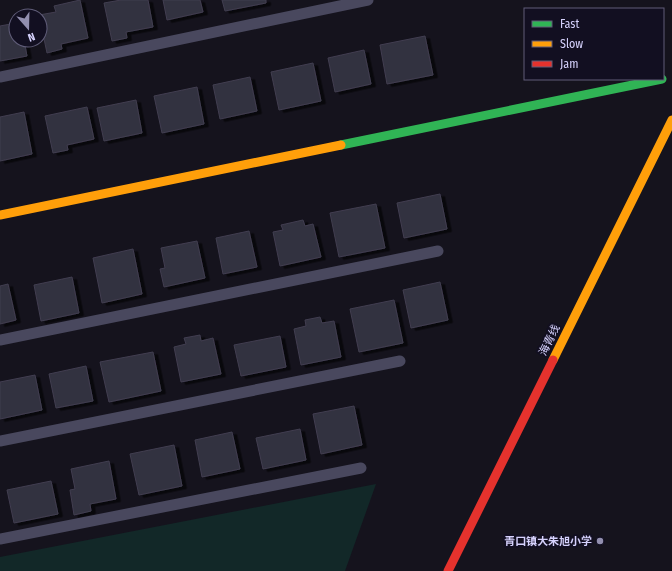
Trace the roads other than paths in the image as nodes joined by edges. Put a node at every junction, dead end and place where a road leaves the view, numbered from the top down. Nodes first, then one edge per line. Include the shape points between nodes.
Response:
1 (368, 0) edge
2 (0, 77) edge
3 (657, 80) edge
4 (672, 120) edge
5 (0, 215) edge
6 (438, 252) dead end
7 (0, 340) edge
8 (400, 361) dead end
9 (0, 441) edge
10 (362, 468) dead end
11 (0, 539) edge
12 (448, 571) edge

1 - 2 lane
3 - 5 street
4 - 12 street, 海青线
6 - 7 lane
8 - 9 lane
10 - 11 lane

